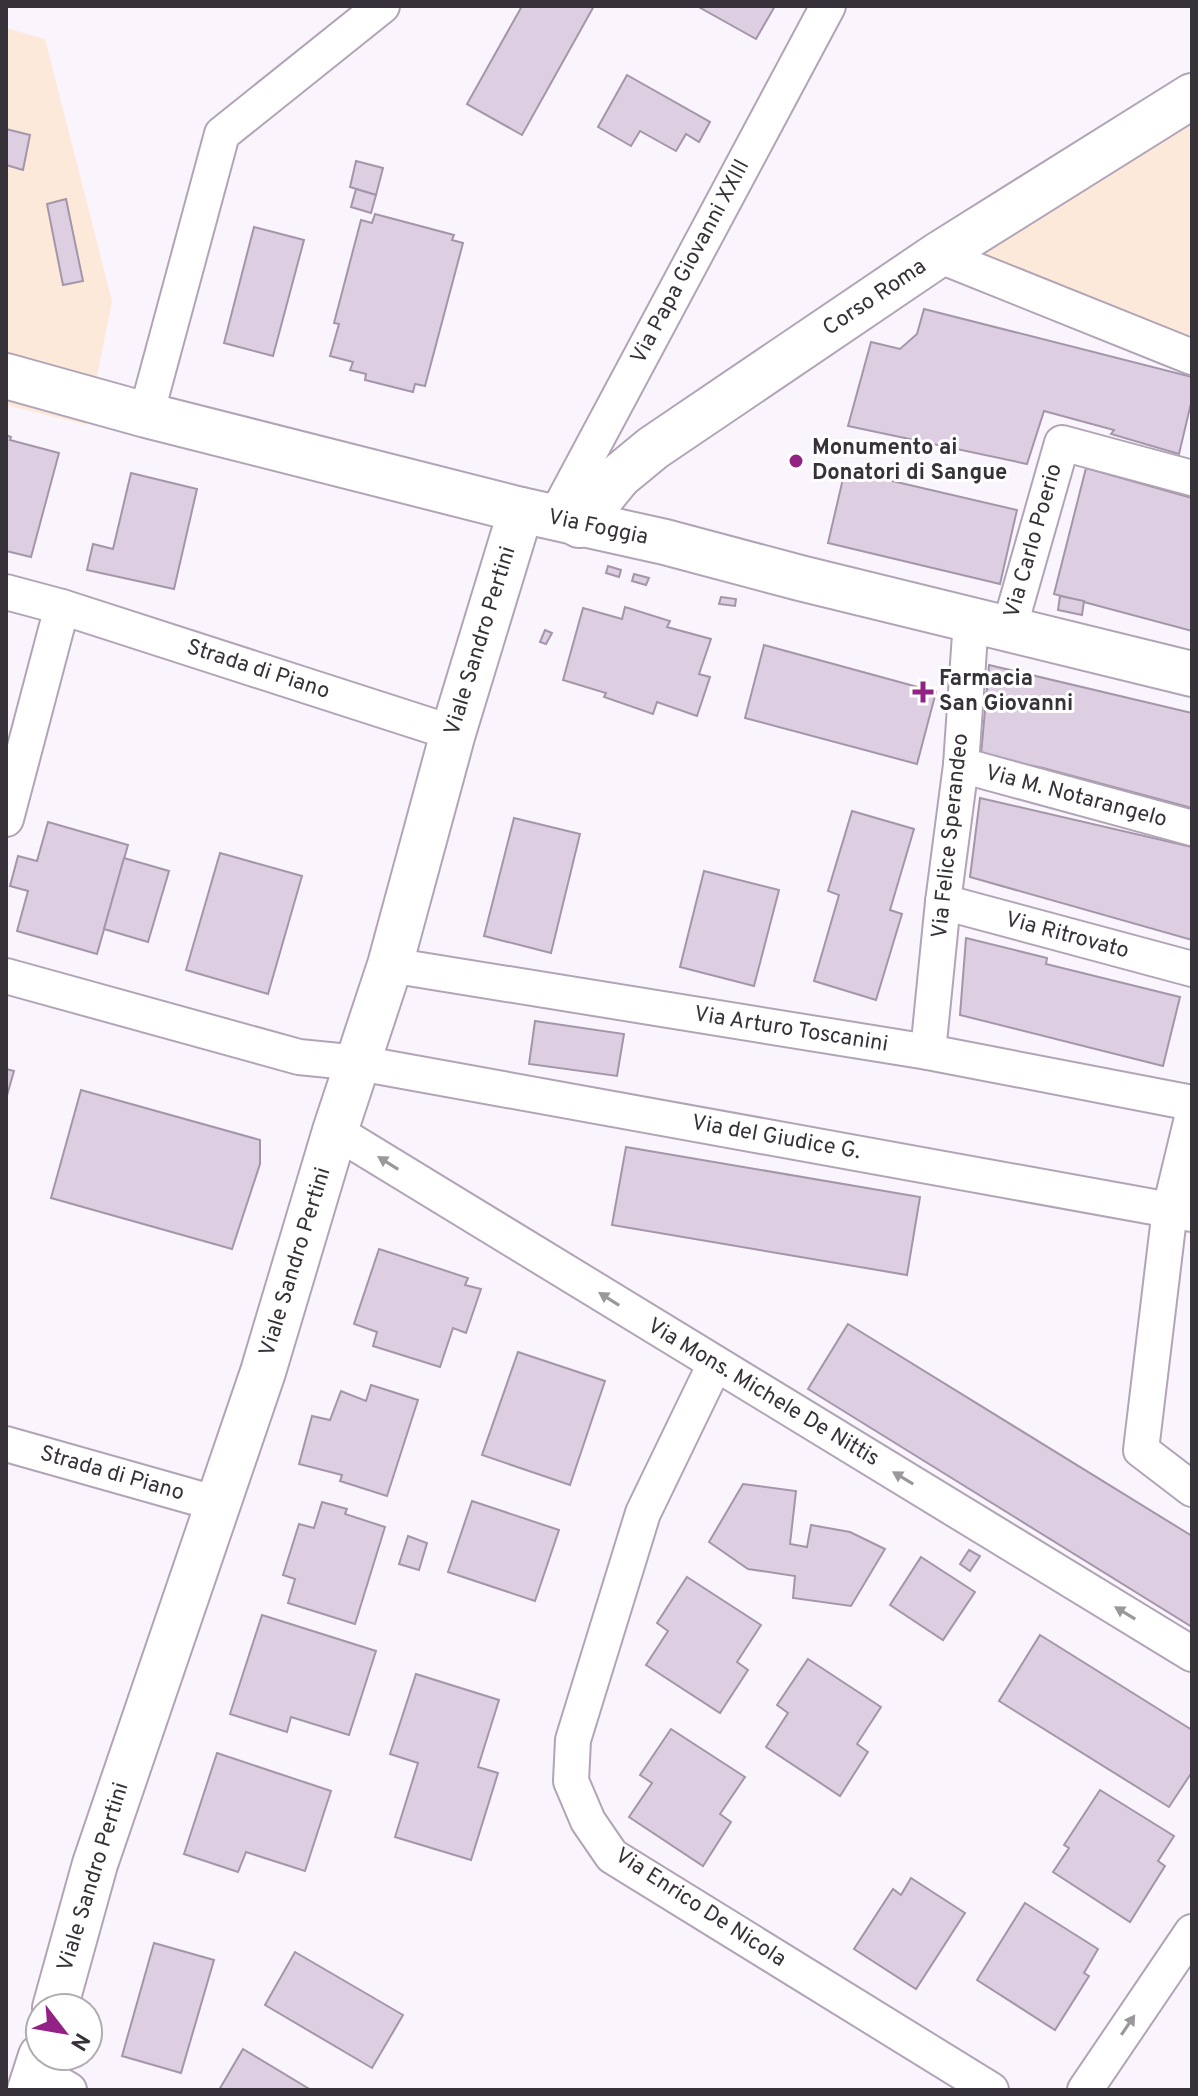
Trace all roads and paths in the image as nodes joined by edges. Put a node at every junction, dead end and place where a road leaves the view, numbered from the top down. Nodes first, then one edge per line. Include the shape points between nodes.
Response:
1 (382, 6) edge
2 (828, 6) edge
3 (1192, 96) edge
4 (938, 255) junction
5 (1192, 357) edge
6 (6, 376) edge
7 (146, 415) junction
8 (1192, 478) edge
9 (551, 518) junction
10 (6, 592) edge
11 (62, 607) junction
12 (990, 624) junction
13 (1192, 674) edge
14 (453, 733) junction
15 (961, 765) junction
16 (6, 819) edge
17 (1192, 828) edge
18 (943, 902) junction
19 (390, 965) junction
20 (1192, 969) edge
21 (6, 976) edge
22 (928, 1052) junction
23 (359, 1063) junction
24 (1192, 1103) edge
25 (1192, 1118) edge
26 (335, 1131) junction
27 (1181, 1212) edge
28 (715, 1364) junction
29 (6, 1444) edge
30 (1192, 1489) edge
31 (218, 1504) junction
32 (1192, 1654) edge
33 (1192, 1932) edge
34 (59, 1992) edge
35 (991, 2090) edge
36 (1085, 2090) edge

1 - 7 street via 222,134
2 - 9 street, Via Papa Giovanni XXIII
3 - 4 main road, Corso Roma
4 - 5 street
4 - 9 main road, Corso Roma
6 - 7 main road, Via Foggia
7 - 9 main road, Via Foggia
8 - 12 street, Via Carlo Poerio via 1062,443
9 - 12 main road, Via Foggia
9 - 14 main road, Viale Sandro Pertini
10 - 11 street, Strada di Piano
11 - 14 street, Strada di Piano
11 - 16 street
12 - 13 main road, Via Foggia
12 - 15 street, Via Felice Sperandeo
14 - 19 main road, Viale Sandro Pertini
15 - 17 street, Via M. Notarangelo
15 - 18 street, Via Felice Sperandeo
18 - 20 street, Via Ritrovato
18 - 22 street, Via Felice Sperandeo
19 - 22 street, Via Arturo Toscanini
19 - 23 main road, Viale Sandro Pertini
21 - 23 street via 299,1057
22 - 24 street, Via Arturo Toscanini
23 - 26 main road, Viale Sandro Pertini
23 - 27 street, Via del Giudice G.
25 - 27 street
28 -> 26 street, Via Mons. Michele De Nittis
26 - 31 main road, Viale Sandro Pertini
27 - 30 street via 1141,1450
32 -> 28 street, Via Mons. Michele De Nittis
28 - 35 street, Via Enrico De Nicola via 643,1513 573,1740 571,1781 588,1821 612,1856
29 - 31 street, Strada di Piano
31 - 34 main road, Viale Sandro Pertini via 95,1864
36 -> 33 street

